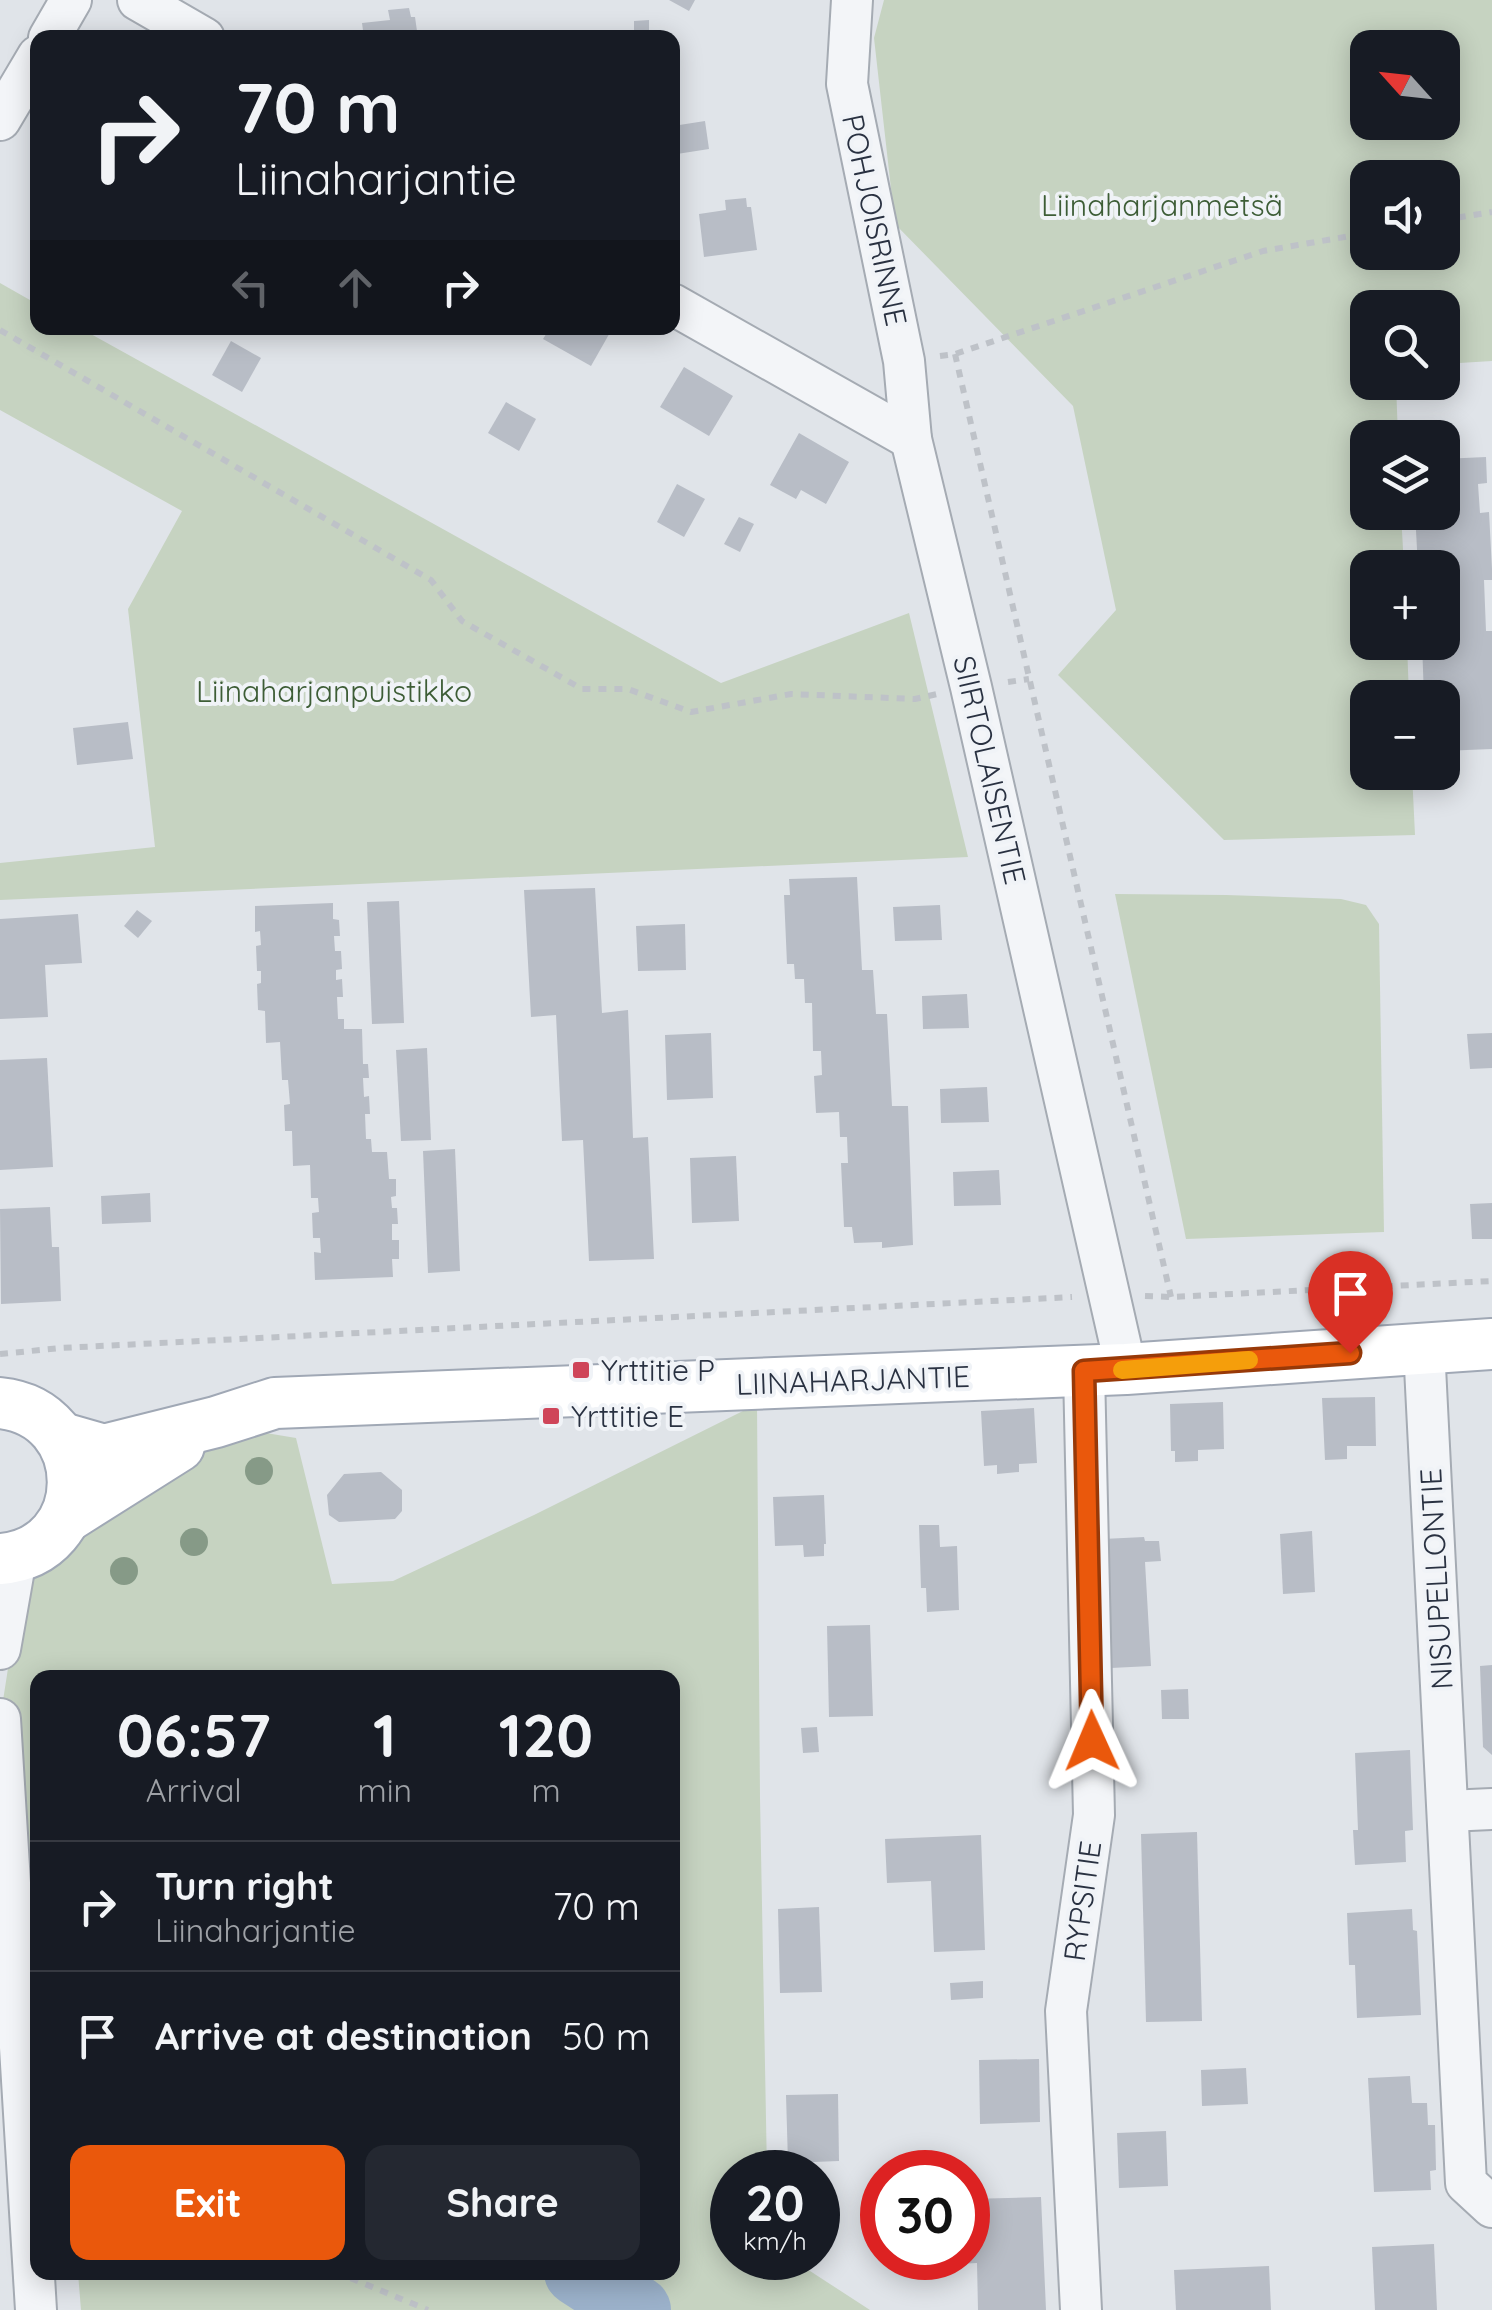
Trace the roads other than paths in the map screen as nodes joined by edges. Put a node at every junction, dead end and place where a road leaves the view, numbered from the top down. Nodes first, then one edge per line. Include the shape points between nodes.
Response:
1 (71, 0) edge
2 (138, 0) edge
3 (852, 0) edge
4 (54, 30) edge
5 (190, 30) edge
6 (30, 69) edge
7 (0, 120) edge
8 (680, 309) edge
9 (910, 439) junction
10 (1492, 1344) edge
11 (1424, 1347) junction
12 (1105, 1370) junction
13 (0, 1403) edge
14 (216, 1422) junction
15 (62, 1438) junction
16 (65, 1518) junction
17 (8, 1559) edge
18 (0, 1648) edge
19 (0, 1719) edge
20 (1492, 1809) edge
21 (1448, 1811) junction
22 (1492, 2207) edge
23 (30, 2212) edge
24 (34, 2280) edge
25 (36, 2310) edge
26 (1081, 2310) edge

1 - 4 street
2 - 5 street
3 - 9 street, POHJOISRINNE via 847,84 904,361
6 - 7 street
8 - 9 street
9 - 12 street, SIIRTOLAISENTIE via 1111,1294
10 - 11 main road, LIINAHARJANTIE
11 - 12 main road, LIINAHARJANTIE
11 - 21 street, NISUPELLONTIE
12 - 14 main road, LIINAHARJANTIE via 275,1403
12 - 26 street, RYPSITIE via 1094,1814 1066,2011
13 - 15 main road via 30,1410
14 - 15 main road, LIINAHARJANTIE via 104,1450
14 - 16 main road, LIINAHARJANTIE
15 - 16 main road via 75,1476
16 - 17 main road, LIINAHARJANTIE via 32,1551
17 - 18 street
19 - 23 street
20 - 21 street
21 - 22 street, NISUPELLONTIE via 1466,2184
24 - 25 street

